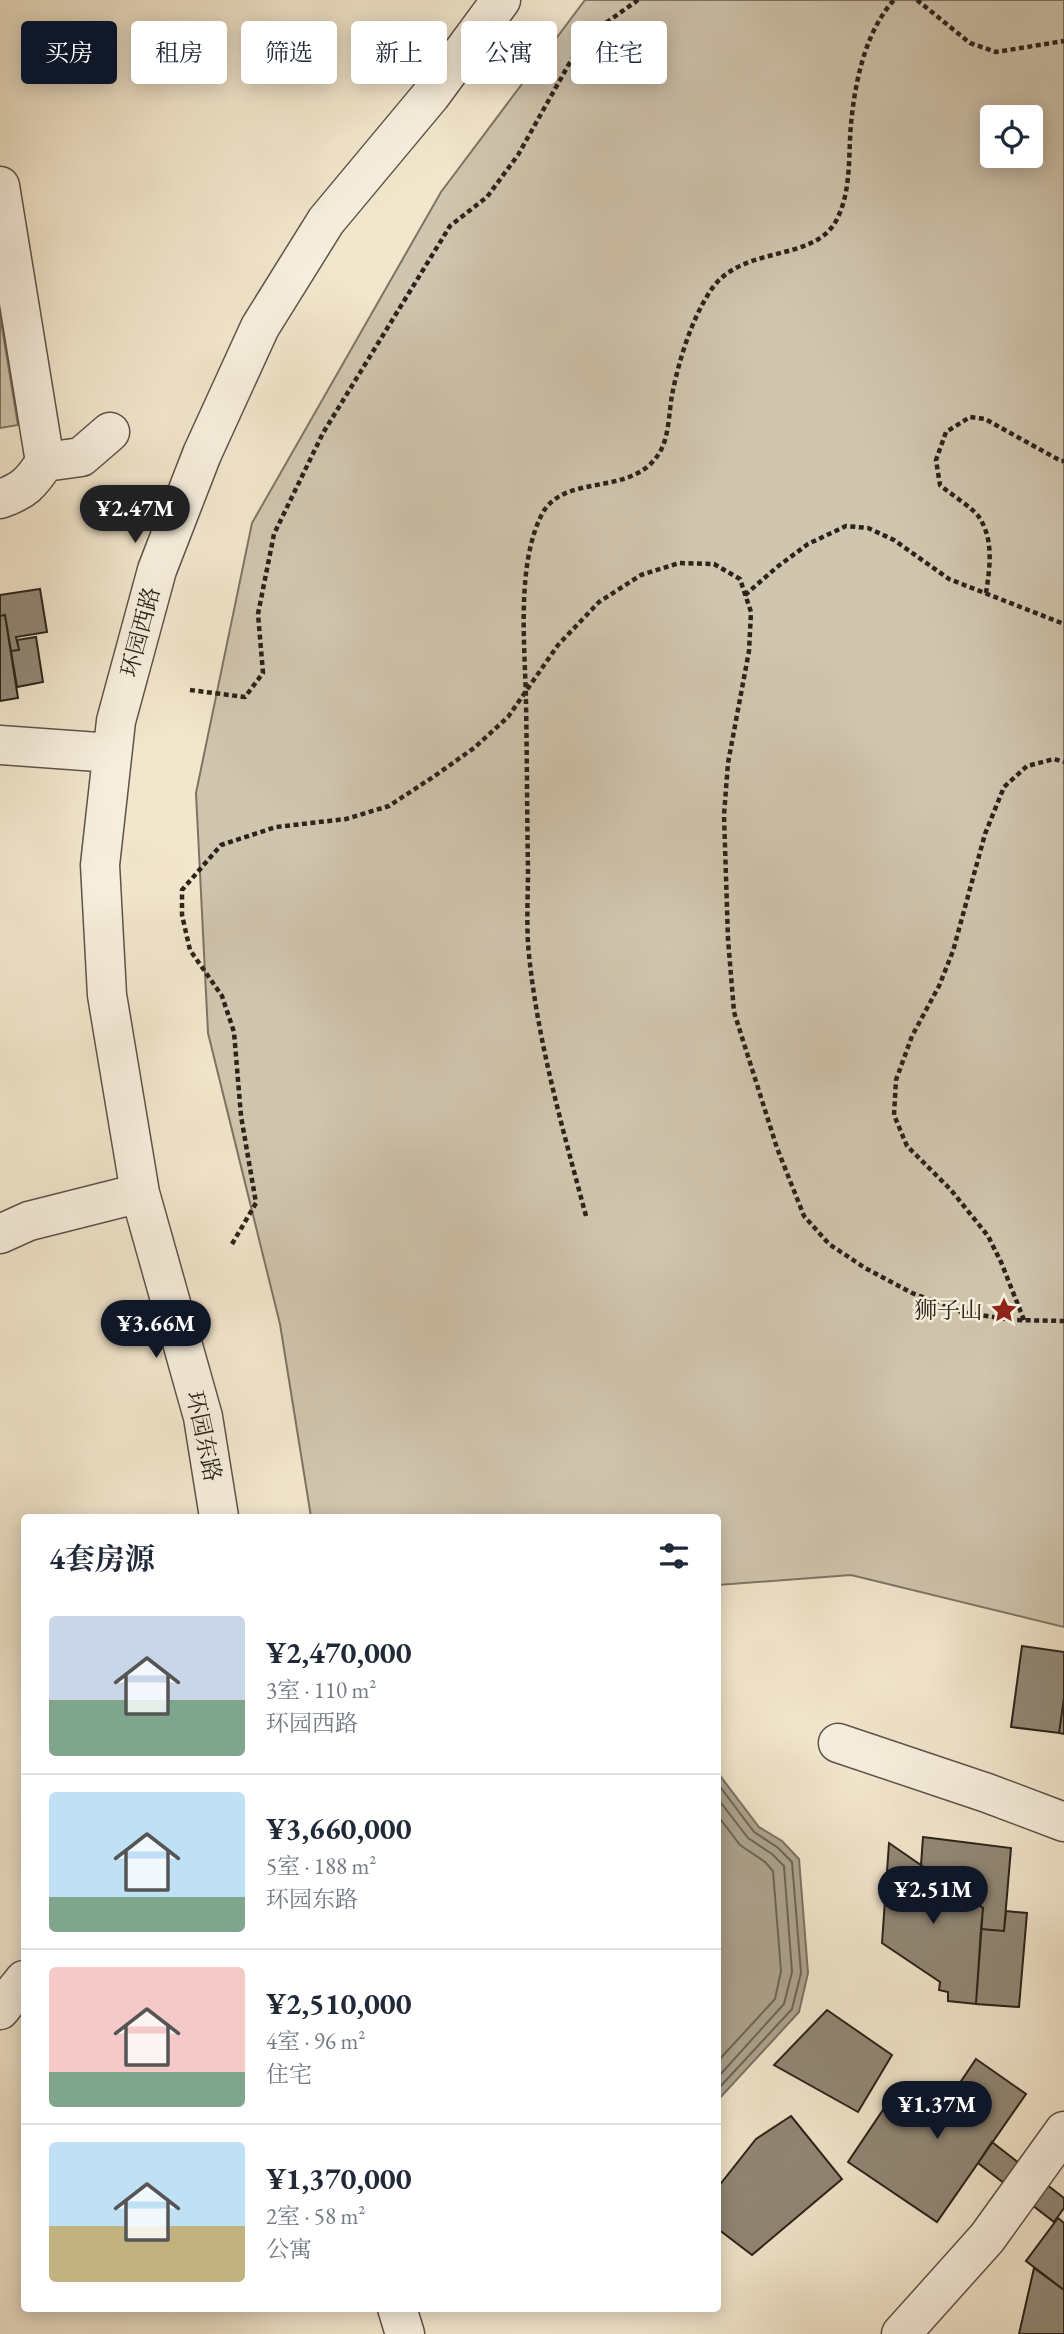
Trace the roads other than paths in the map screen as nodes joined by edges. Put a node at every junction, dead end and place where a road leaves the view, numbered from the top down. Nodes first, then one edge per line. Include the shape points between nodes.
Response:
1 (501, 0) edge
2 (0, 186) edge
3 (110, 432) dead end
4 (45, 462) junction
5 (0, 499) edge
6 (0, 745) edge
7 (112, 753) junction
8 (140, 1193) junction
9 (0, 1234) edge
10 (219, 1514) edge
11 (838, 1743) dead end
12 (1064, 1822) edge
13 (21, 1984) edge
14 (0, 2010) edge
15 (1064, 2132) edge
16 (398, 2312) edge
17 (405, 2334) edge
18 (901, 2334) edge

1 - 7 street, 环园西路 via 431,95 327,221 260,327 202,454 157,570 116,721
2 - 4 street
3 - 4 street via 81,457
4 - 5 street via 18,493
6 - 7 street
7 - 8 street, 环园西路 via 100,865 107,995
8 - 9 street via 29,1221
8 - 10 street, 环园东路 via 203,1417
11 - 12 street
13 - 14 street
15 - 18 street via 987,2238
16 - 17 street

